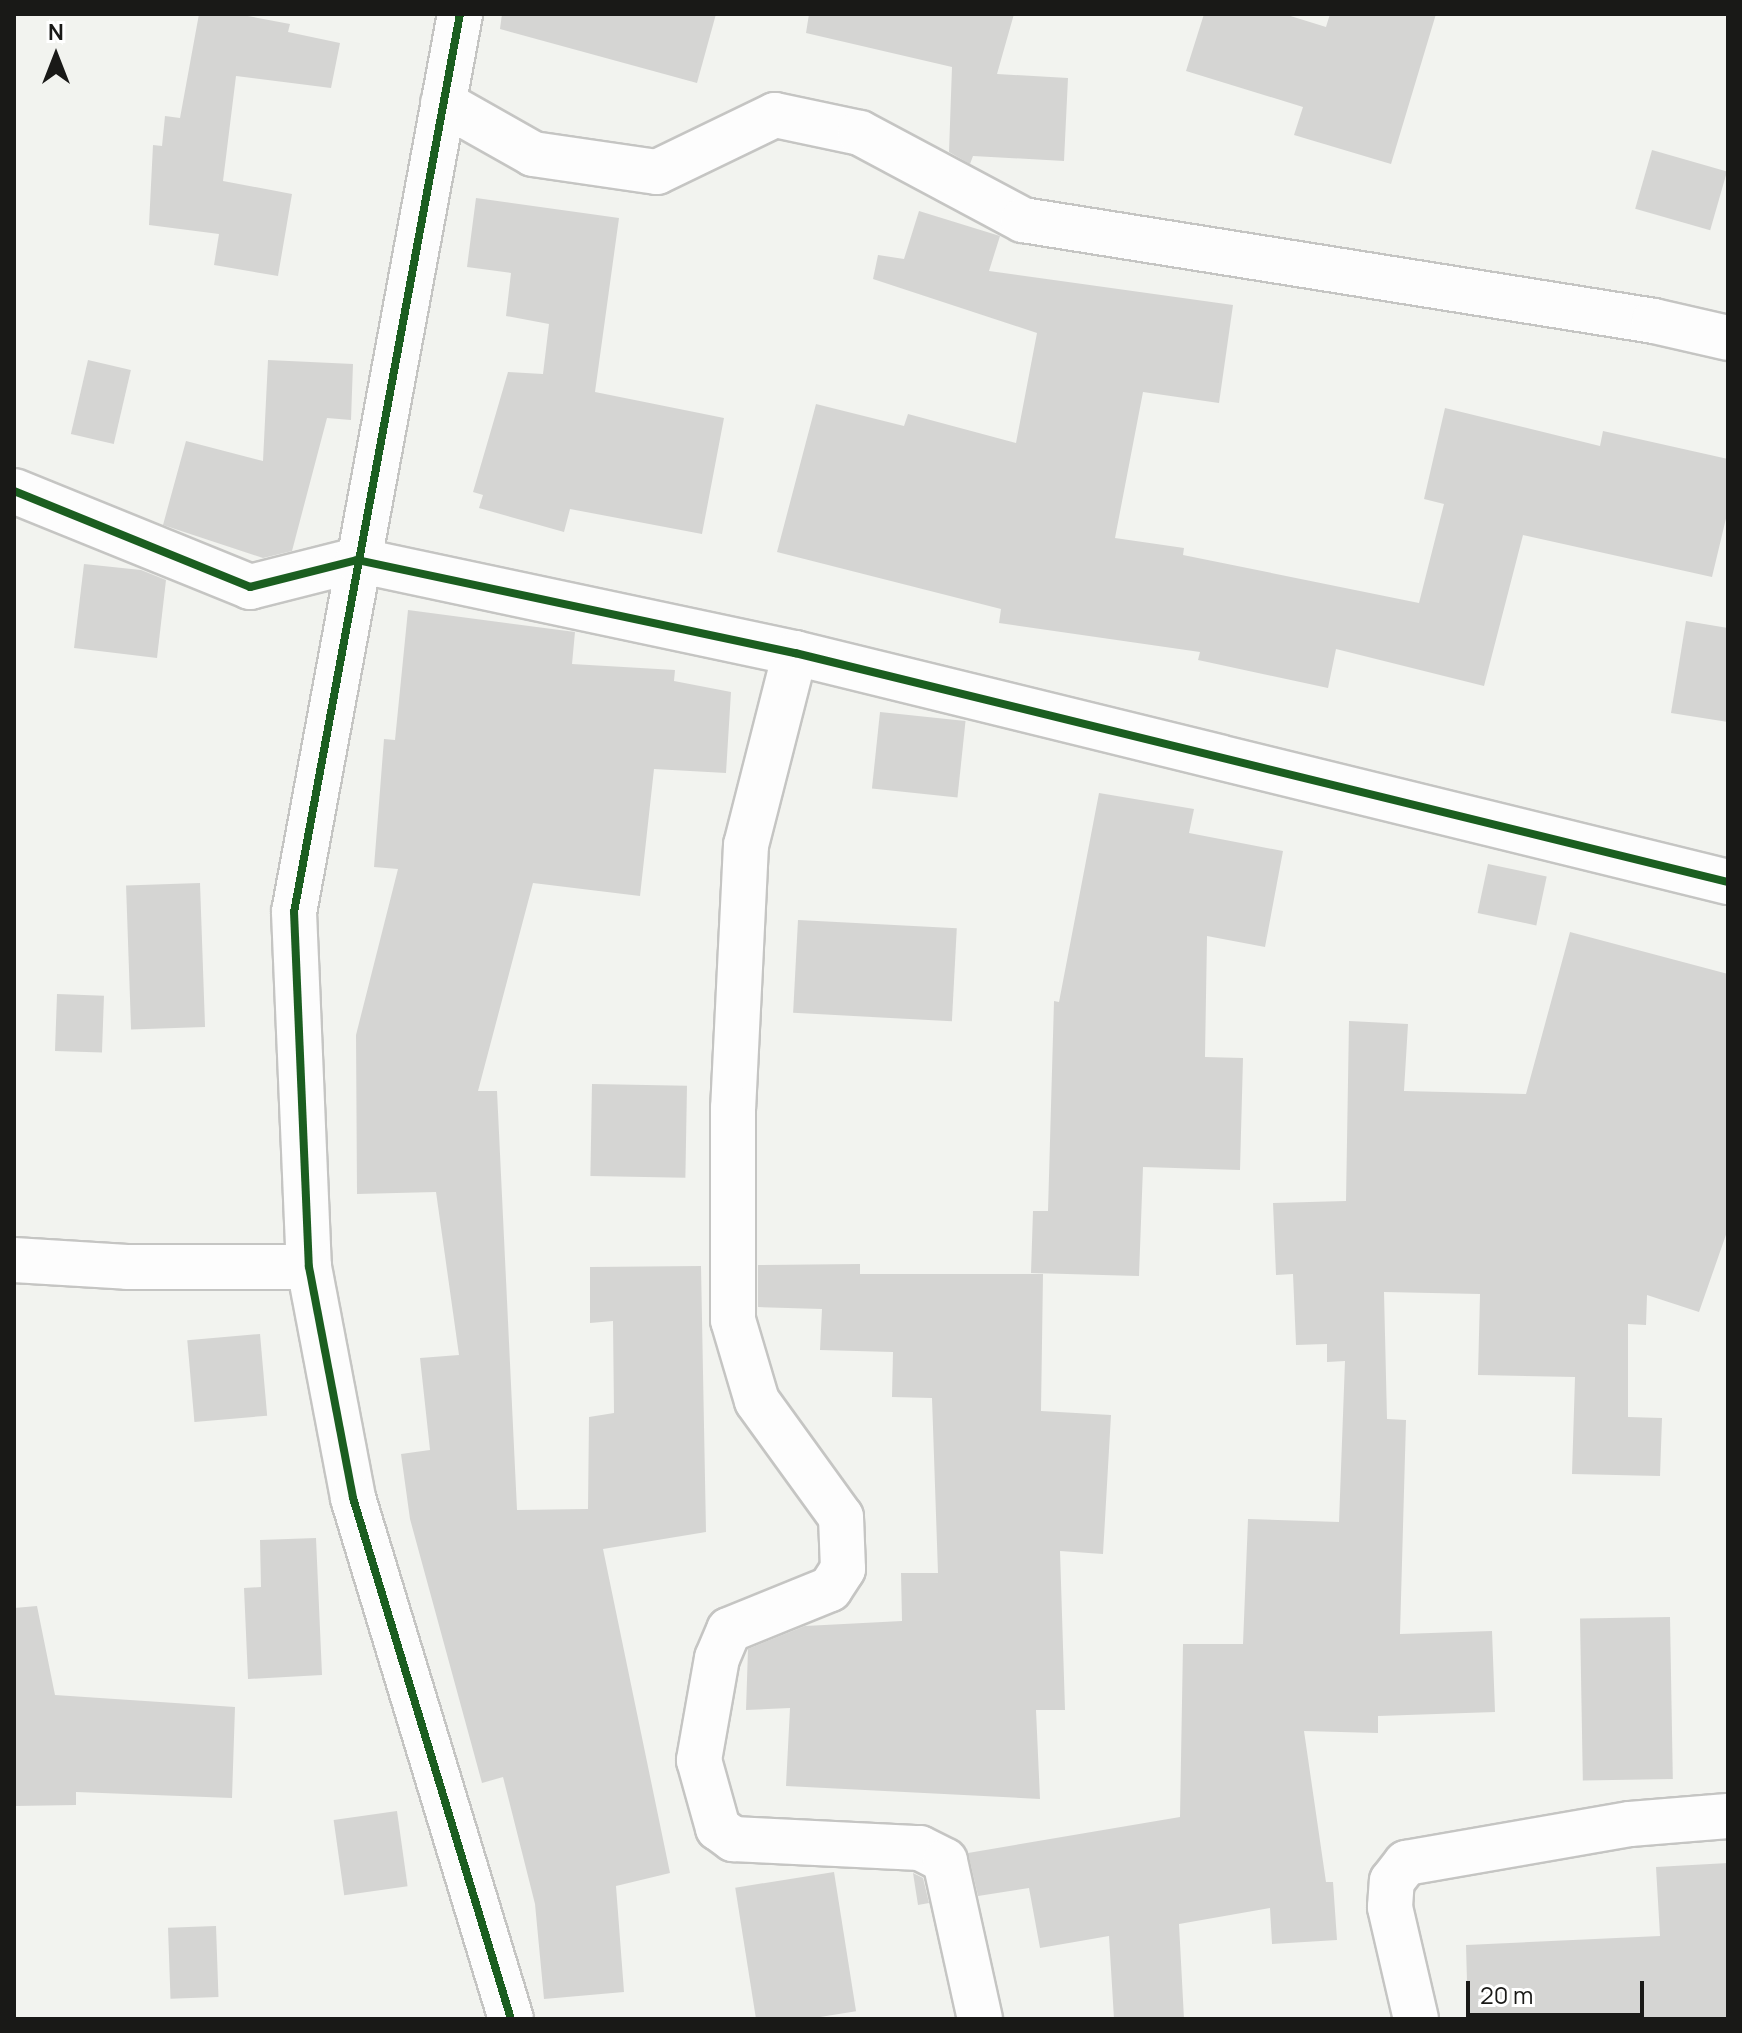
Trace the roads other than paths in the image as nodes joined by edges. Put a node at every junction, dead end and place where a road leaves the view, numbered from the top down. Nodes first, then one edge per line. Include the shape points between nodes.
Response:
1 (460, 14) edge
2 (443, 103) junction
3 (1728, 338) edge
4 (14, 491) edge
5 (357, 560) junction
6 (795, 653) junction
7 (1728, 882) edge
8 (14, 1260) edge
9 (309, 1267) junction
10 (1728, 1816) edge
11 (511, 2019) edge
12 (980, 2019) edge
13 (1416, 2019) edge

1 - 2 street
2 - 3 street via 533,154 657,172 775,115 860,133 1023,220 1654,321
2 - 5 street
4 - 5 street via 250,587
5 - 6 street
5 - 9 street via 294,912
6 - 7 street
6 - 12 street via 746,845 733,1108 733,1320 757,1401 841,1517 843,1569 830,1589 729,1630 717,1658 699,1760 718,1828 733,1839 920,1848 945,1861
8 - 9 street
9 - 11 street via 353,1498
10 - 13 street via 1630,1824 1406,1863 1392,1881 1390,1907

